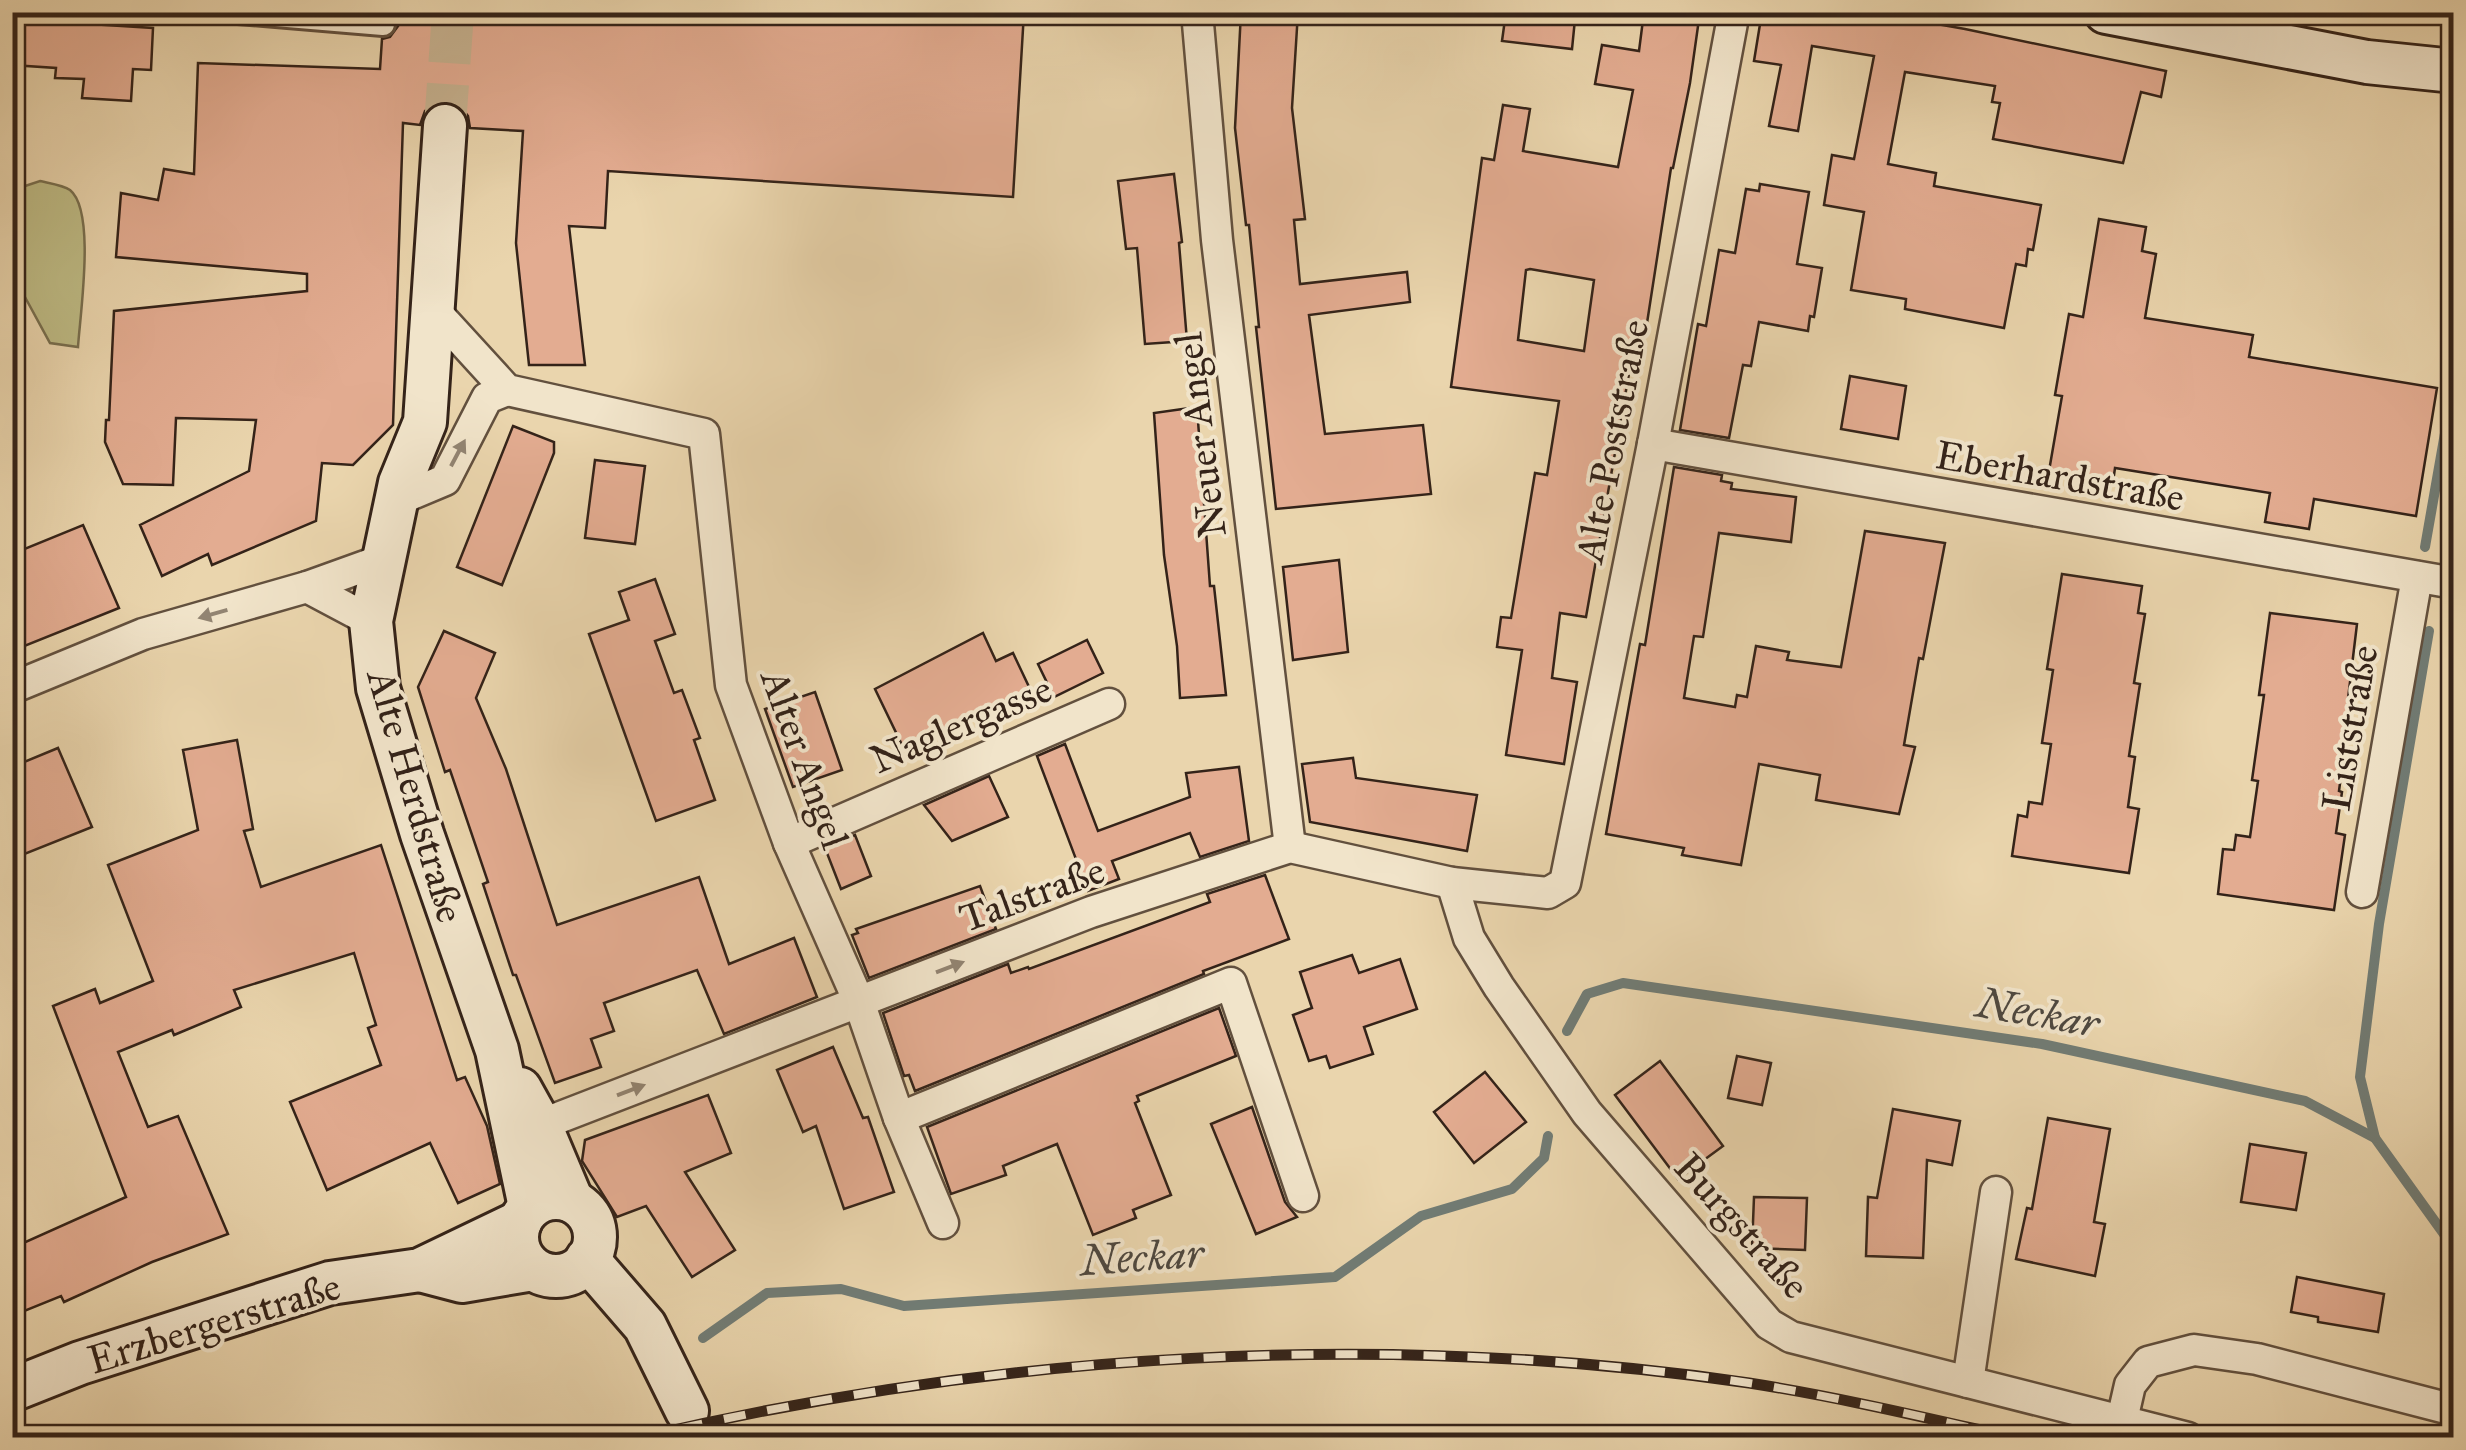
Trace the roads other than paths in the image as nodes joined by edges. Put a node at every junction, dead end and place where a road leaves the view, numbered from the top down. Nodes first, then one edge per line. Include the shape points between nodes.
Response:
1 (238, 12) edge
2 (1197, 12) edge
3 (1734, 12) edge
4 (2106, 12) edge
5 (383, 24) dead end
6 (2454, 70) edge
7 (445, 126) tunnel mouth
8 (432, 309) junction
9 (506, 390) junction
10 (1653, 444) junction
11 (395, 500) junction
12 (382, 560) junction
13 (2417, 577) junction
14 (2454, 583) edge
15 (307, 587) junction
16 (371, 620) junction
17 (12, 688) edge
18 (1109, 704) dead end
19 (790, 843) junction
20 (1290, 847) junction
21 (1452, 883) junction
22 (2362, 892) dead end
23 (859, 1002) junction
24 (497, 1050) junction
25 (899, 1118) junction
26 (540, 1125) junction
27 (1996, 1192) dead end
28 (1303, 1196) dead end
29 (572, 1202) junction
30 (525, 1215) junction
31 (943, 1223) dead end
32 (588, 1259) junction
33 (533, 1269) junction
34 (420, 1270) junction
35 (1968, 1382) junction
36 (12, 1390) edge
37 (687, 1410) dead end
38 (2454, 1410) edge
39 (2122, 1420) junction
40 (2188, 1438) edge

1 - 5 street
2 - 20 street, Neuer Angel via 1217,240
3 - 10 street, Alte Poststraße
4 - 6 main road via 2367,62
7 - 8 main road, Alte Herdstraße
8 - 9 street
8 - 11 main road, Alte Herdstraße via 425,422
11 -> 9 street via 444,480 488,398
9 - 19 street, Alter Angel via 704,434 730,686
10 - 13 street, Eberhardstraße
10 - 21 street, Alte Poststraße via 1565,883 1548,893
11 - 12 main road, Alte Herdstraße
12 - 15 street
12 - 16 main road, Alte Herdstraße
13 - 14 street, Eberhardstraße
13 - 22 street, Liststraße
15 - 16 street
15 -> 17 street via 143,634
16 - 24 main road, Alte Herdstraße via 378,688
18 - 19 street, Naglergasse
19 - 23 street, Alter Angel
20 - 21 street
23 -> 20 street, Talstraße via 1091,912
21 - 35 street, Burgstraße via 1469,938 1587,1112 1769,1324 1791,1337
23 - 25 street, Alter Angel
26 -> 23 street, Talstraße
24 - 26 main road, Alte Herdstraße
24 - 30 main road, Alte Herdstraße
25 - 28 street via 1230,983
25 - 31 street, Alter Angel
26 - 29 main road, Alte Herdstraße
27 - 35 street
29 - 30 main road via 548,1198
29 - 32 main road, Alte Herdstraße via 593,1225
30 - 33 main road, Alte Herdstraße via 517,1243
30 - 34 main road, Erzbergerstraße
32 - 33 main road via 560,1276
32 - 37 main road via 645,1326
33 - 34 main road, Erzbergerstraße via 462,1281
34 - 36 main road, Erzbergerstraße via 330,1282
35 - 39 street, Burgstraße
38 - 39 street via 2257,1359 2194,1350 2148,1362 2130,1384
39 - 40 street, Burgstraße

